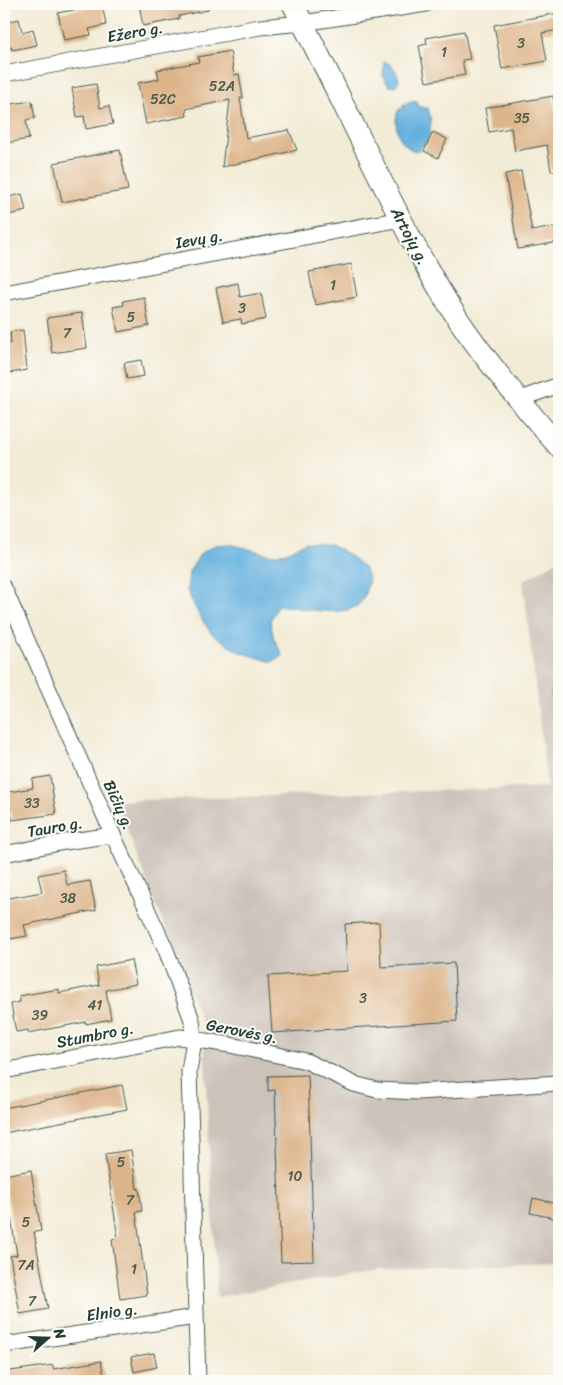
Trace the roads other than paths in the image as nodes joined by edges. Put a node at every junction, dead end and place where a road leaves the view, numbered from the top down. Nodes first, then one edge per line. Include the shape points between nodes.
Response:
1 (293, 4) edge
2 (426, 4) edge
3 (303, 23) junction
4 (4, 74) edge
5 (401, 220) junction
6 (4, 293) edge
7 (559, 385) edge
8 (520, 401) junction
9 (559, 447) edge
10 (4, 588) edge
11 (113, 835) junction
12 (4, 854) edge
13 (194, 1040) junction
14 (4, 1071) edge
15 (559, 1083) edge
16 (196, 1317) junction
17 (4, 1345) edge
18 (198, 1381) edge

1 - 3 main road, Artojų g.
2 - 3 street, Ežero g.
3 - 4 street, Ežero g. via 260,27
3 - 5 main road, Artojų g.
5 - 6 street, Ievų g.
5 - 8 main road, Artojų g. via 458,319
7 - 8 street
8 - 9 main road, Artojų g.
10 - 11 street, Bičių g.
11 - 12 street, Tauro g.
11 - 13 street, Bičių g. via 166,950 192,1020
13 - 14 street, Stumbro g. via 173,1038
13 - 15 street, Gerovės g. via 306,1061 354,1084 377,1090 418,1092
13 - 16 street, Gerovės g. via 189,1071
16 - 17 street, Elnio g.
16 - 18 street, Gerovės g.

